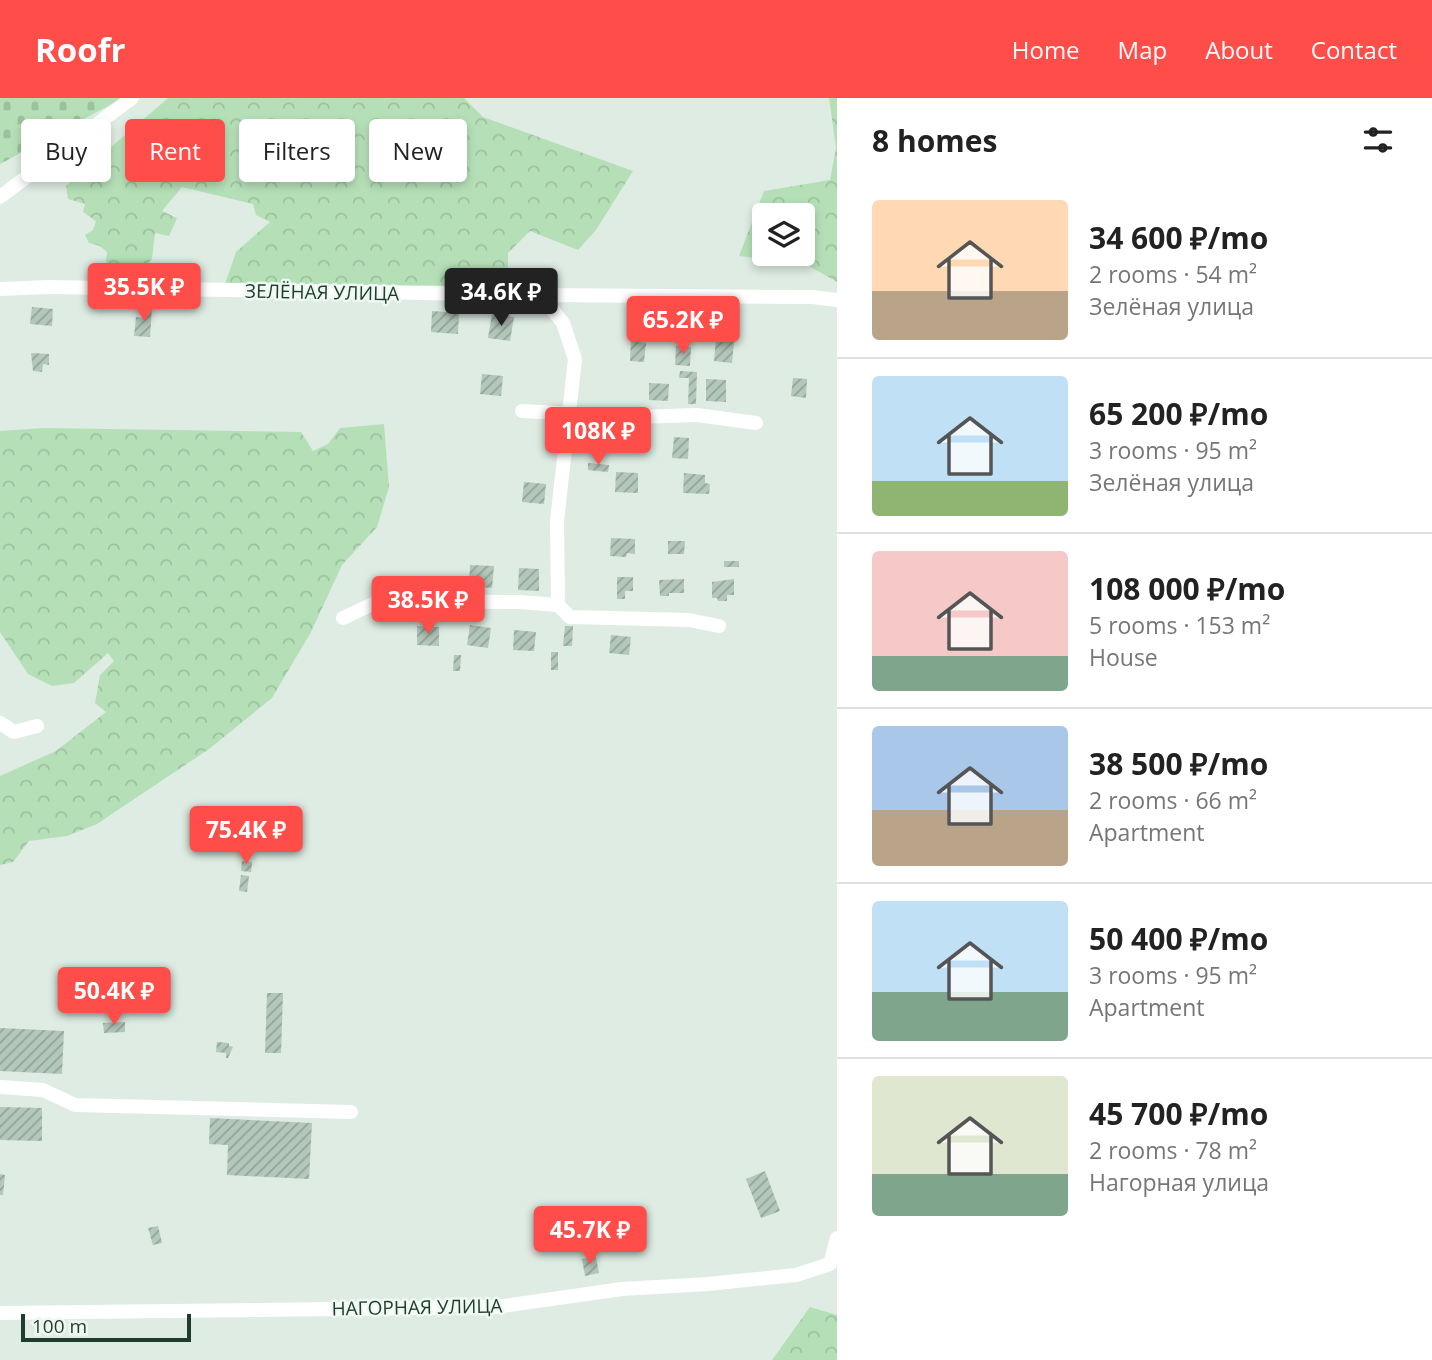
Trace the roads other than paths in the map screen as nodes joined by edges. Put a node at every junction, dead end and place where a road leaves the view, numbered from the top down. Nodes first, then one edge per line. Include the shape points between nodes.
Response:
1 (132, 98) edge
2 (0, 197) edge
3 (0, 289) edge
4 (541, 295) junction
5 (837, 300) edge
6 (522, 411) dead end
7 (570, 415) junction
8 (755, 423) dead end
9 (558, 605) junction
10 (343, 618) dead end
11 (719, 626) dead end
12 (0, 723) edge
13 (37, 726) dead end
14 (0, 1087) edge
15 (351, 1112) dead end
16 (837, 1238) edge
17 (834, 1265) edge
18 (0, 1313) edge

1 - 2 street
3 - 4 street, ЗЕЛЁНАЯ УЛИЦА
4 - 5 street, ЗЕЛЁНАЯ УЛИЦА
4 - 7 street via 563,323 575,359
6 - 7 street
7 - 8 street via 697,415
7 - 9 street via 557,521
9 - 10 street via 379,601
9 - 11 street via 570,617 689,620
12 - 13 street via 14,732
14 - 15 street via 43,1090 75,1105
16 - 17 street
17 - 18 street, НАГОРНАЯ УЛИЦА via 796,1275 622,1289 496,1307

